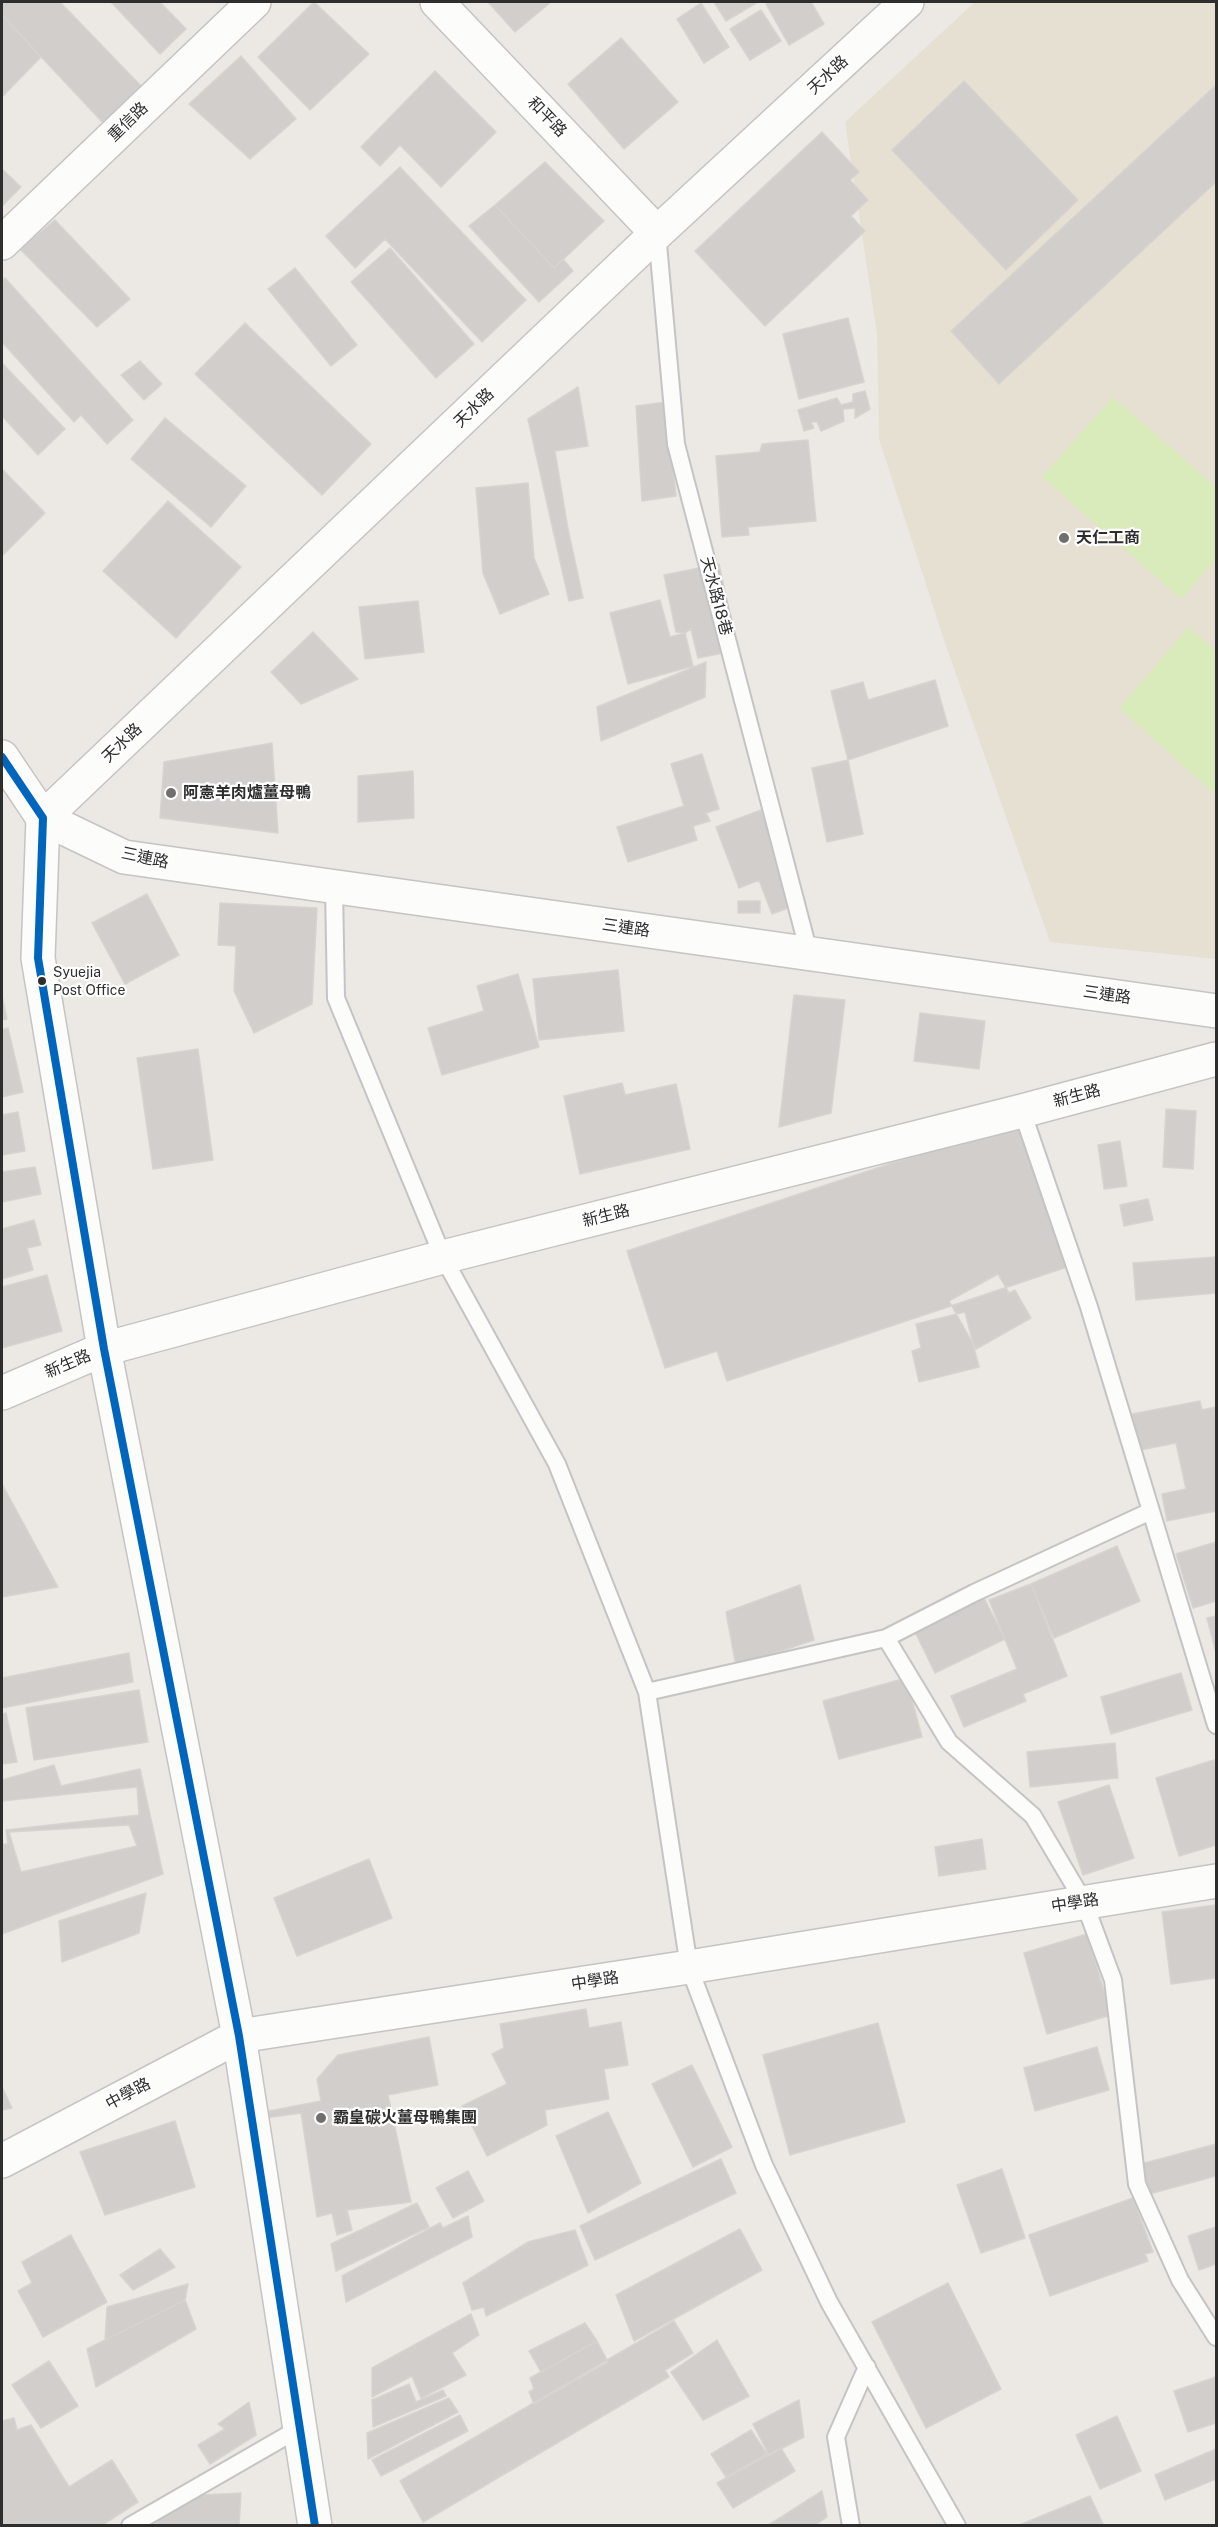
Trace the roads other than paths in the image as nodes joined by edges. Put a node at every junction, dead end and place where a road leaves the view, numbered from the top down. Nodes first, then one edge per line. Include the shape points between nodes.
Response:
1 (254, 2) edge
2 (437, 2) edge
3 (907, 2) edge
4 (657, 233) junction
5 (2, 243) edge
6 (2, 757) edge
7 (43, 818) junction
8 (334, 888) junction
9 (809, 953) junction
10 (1216, 1011) edge
11 (1216, 1059) edge
12 (1022, 1111) junction
13 (443, 1257) junction
14 (104, 1349) junction
15 (2, 1393) edge
16 (1151, 1511) junction
17 (886, 1638) junction
18 (647, 1692) junction
19 (1216, 1725) edge
20 (1216, 1881) edge
21 (1084, 1902) junction
22 (689, 1966) junction
23 (238, 2036) junction
24 (2, 2162) edge
25 (1216, 2337) edge
26 (867, 2367) junction
27 (300, 2428) junction
28 (130, 2526) edge
29 (315, 2526) edge
30 (851, 2526) edge
31 (957, 2526) edge

1 - 5 street, 重信路
2 - 4 street, 和平路
3 - 4 street, 天水路
4 - 7 street, 天水路
4 - 9 lane, 天水路18巷 via 676,444
6 - 7 street
7 - 8 street, 三連路 via 124,857
7 - 14 street via 38,958
8 - 9 street, 三連路
8 - 13 lane via 336,998
9 - 10 street, 三連路
11 - 12 street, 新生路
12 - 13 street, 新生路
12 - 16 lane via 1089,1307
13 - 14 street, 新生路
13 - 18 lane via 557,1464
14 - 15 street, 新生路
14 - 23 street
16 - 17 lane
16 - 19 lane
17 - 18 lane
17 - 21 lane via 949,1742 1033,1816
18 - 22 lane
20 - 21 street, 中學路
21 - 22 street, 中學路
21 - 25 lane via 1113,1980 1137,2184 1180,2280
22 - 23 street, 中學路
22 - 26 lane via 764,2165 829,2302
23 - 24 street, 中學路
23 - 27 street
26 - 30 lane via 836,2437
26 - 31 lane
27 - 28 lane
27 - 29 street

